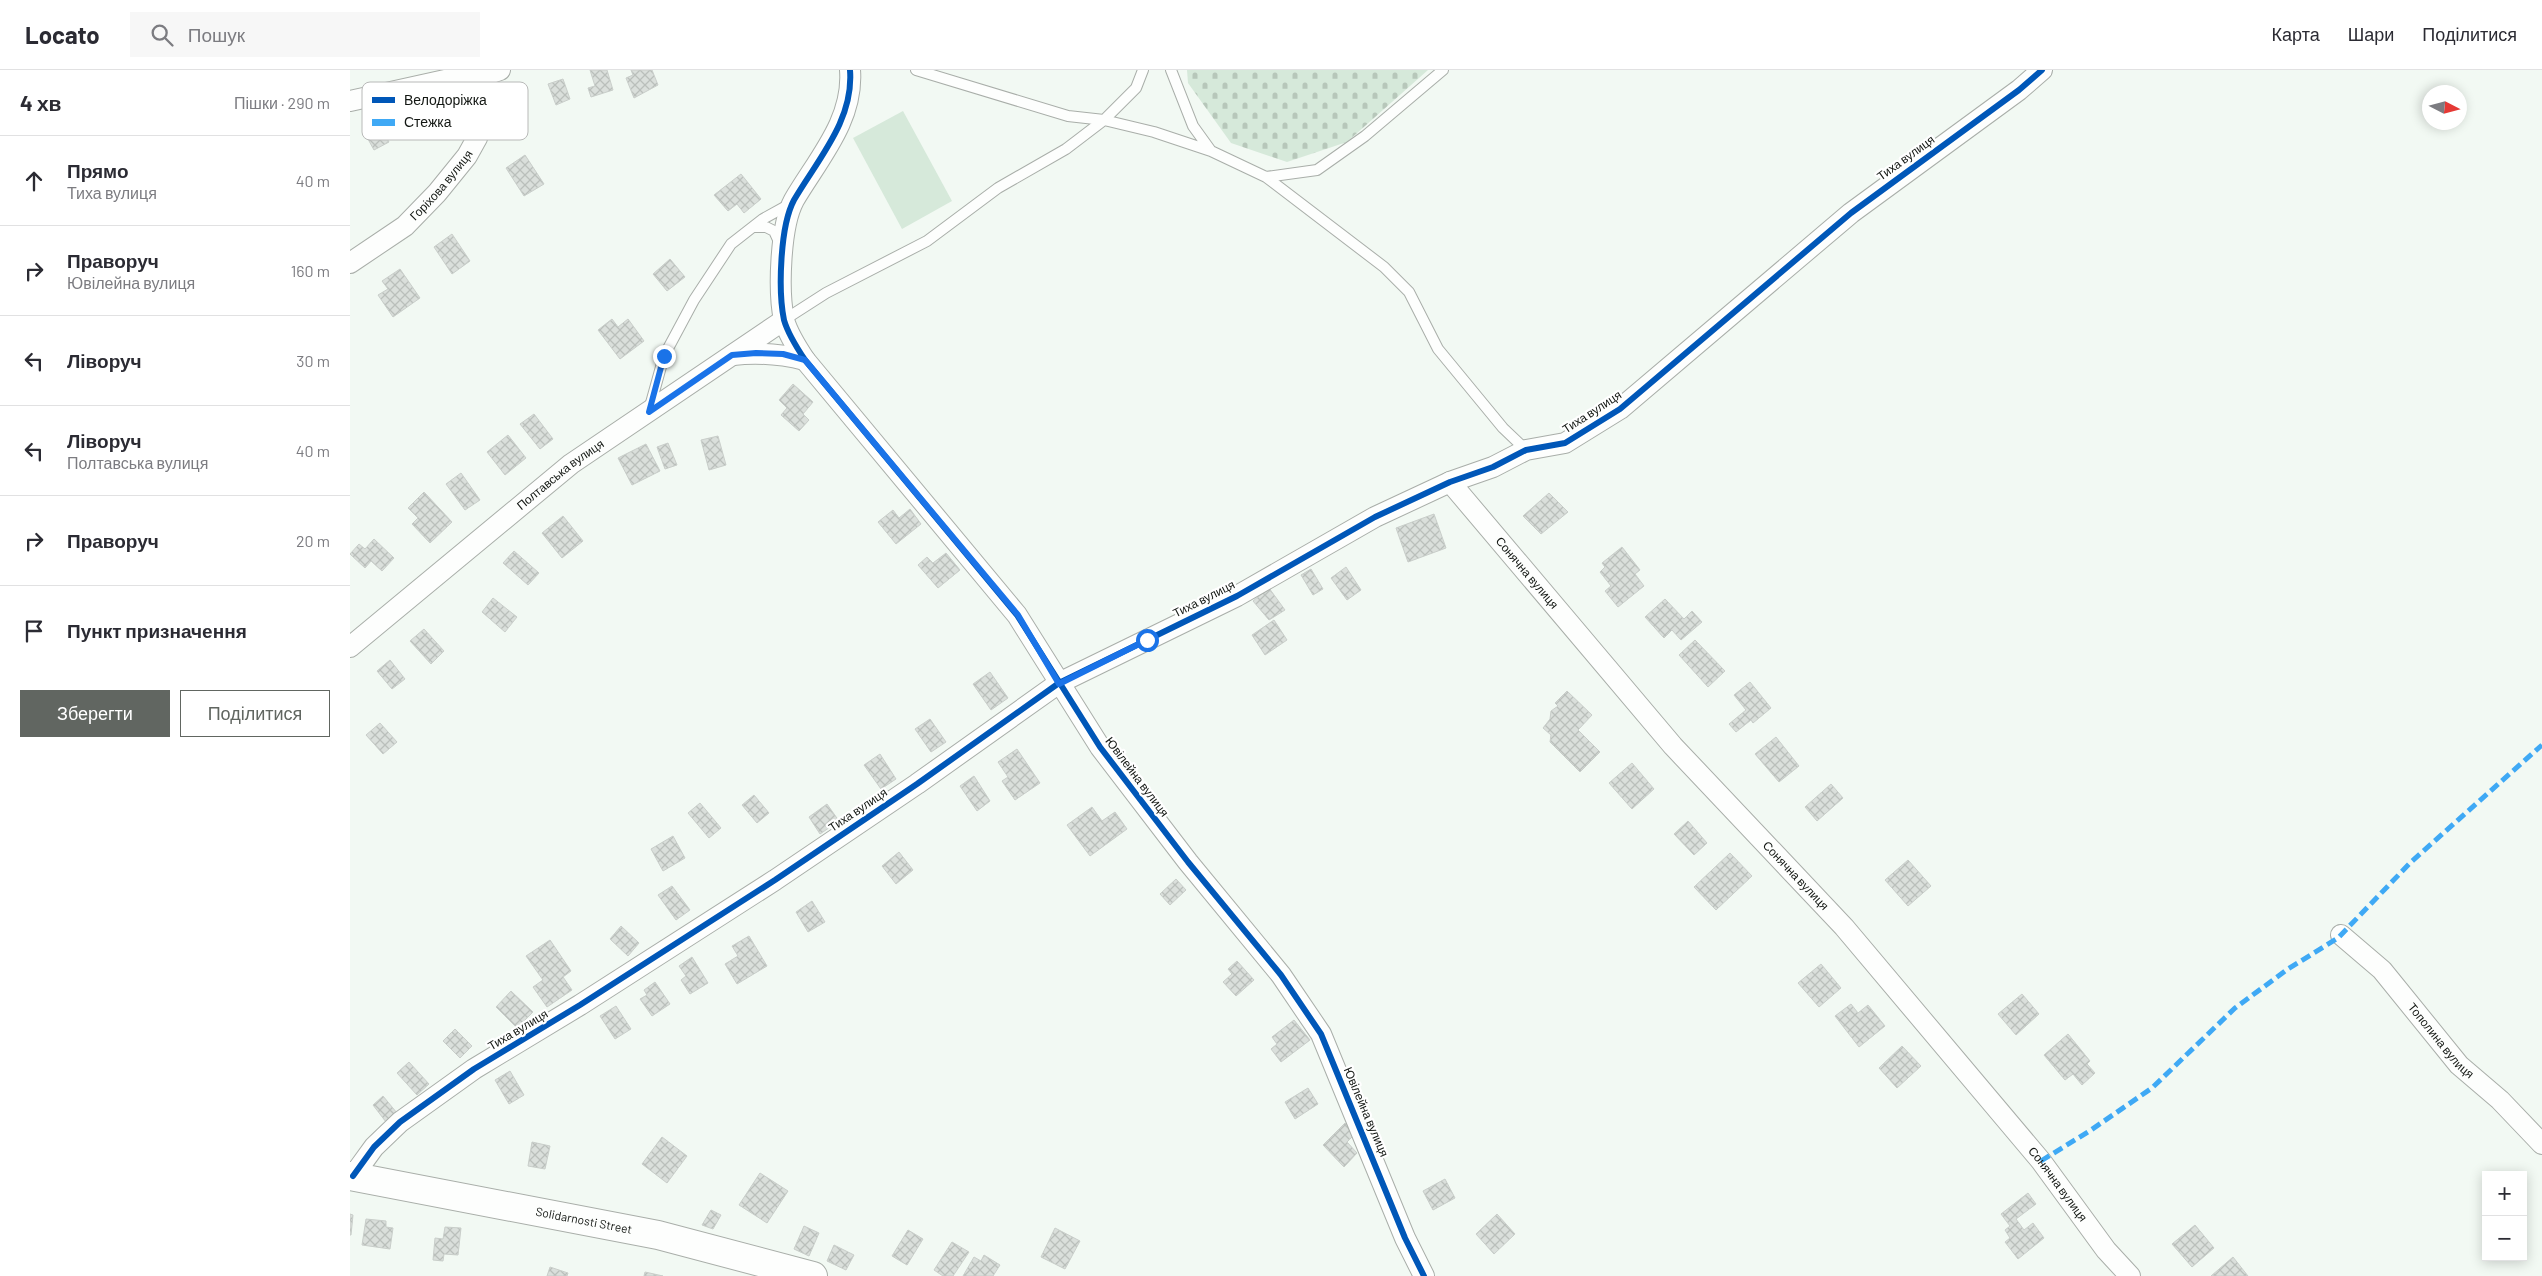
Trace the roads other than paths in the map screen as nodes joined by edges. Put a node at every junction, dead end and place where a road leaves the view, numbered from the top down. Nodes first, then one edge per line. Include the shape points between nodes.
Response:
1 (850, 70) edge
2 (916, 70) edge
3 (1143, 70) edge
4 (1171, 70) edge
5 (1443, 70) edge
6 (2042, 70) edge
7 (492, 73) edge
8 (436, 82) edge
9 (1104, 120) junction
10 (476, 140) edge
11 (1211, 151) junction
12 (1266, 177) junction
13 (793, 202) junction
14 (753, 227) junction
15 (781, 248) junction
16 (350, 263) edge
17 (784, 320) junction
18 (732, 355) junction
19 (805, 360) junction
20 (649, 412) junction
21 (1526, 450) junction
22 (1450, 482) junction
23 (350, 647) edge
24 (1059, 684) junction
25 (2342, 935) dead end
26 (2542, 1144) edge
27 (352, 1176) edge
28 (813, 1276) edge
29 (1424, 1276) edge
30 (2130, 1276) edge

1 - 13 street via 849,104 822,158
2 - 9 lane via 1068,116
3 - 9 lane via 1136,88
4 - 11 lane via 1193,126
5 - 12 lane via 1365,136 1317,170
6 - 21 street, Тиха вулиця via 1851,213 1620,409 1565,443
7 - 8 street
9 - 11 lane
9 - 17 lane via 1066,148 998,188 927,241 826,293
10 - 16 street, Горіхова вулиця via 437,192 405,226
11 - 12 lane
12 - 21 lane via 1384,267 1409,292 1438,349 1503,428
13 - 14 lane
13 - 15 street
14 - 15 lane via 774,231
14 - 20 lane via 731,244 694,300 664,356
15 - 17 street
17 - 18 street, Полтавська вулиця
17 - 19 street, Ювілейна вулиця
18 - 19 street via 783,354
18 - 20 street, Полтавська вулиця
19 - 24 street, Ювілейна вулиця via 1018,615
20 - 23 street, Полтавська вулиця via 572,464
21 - 22 street, Тиха вулиця via 1493,467
22 - 24 street, Тиха вулиця via 1375,517 1237,596
22 - 30 street, Сонячна вулиця via 1673,746 1844,927 2041,1161 2106,1250
24 - 27 street, Тиха вулиця via 775,880 474,1069 400,1122 374,1147
24 - 29 street, Ювілейна вулиця via 1100,747 1188,862 1281,975 1320,1034
25 - 26 street, Тополина вулиця via 2382,970 2459,1065 2500,1100
27 - 28 main road, Solidarnosti Street via 658,1235

